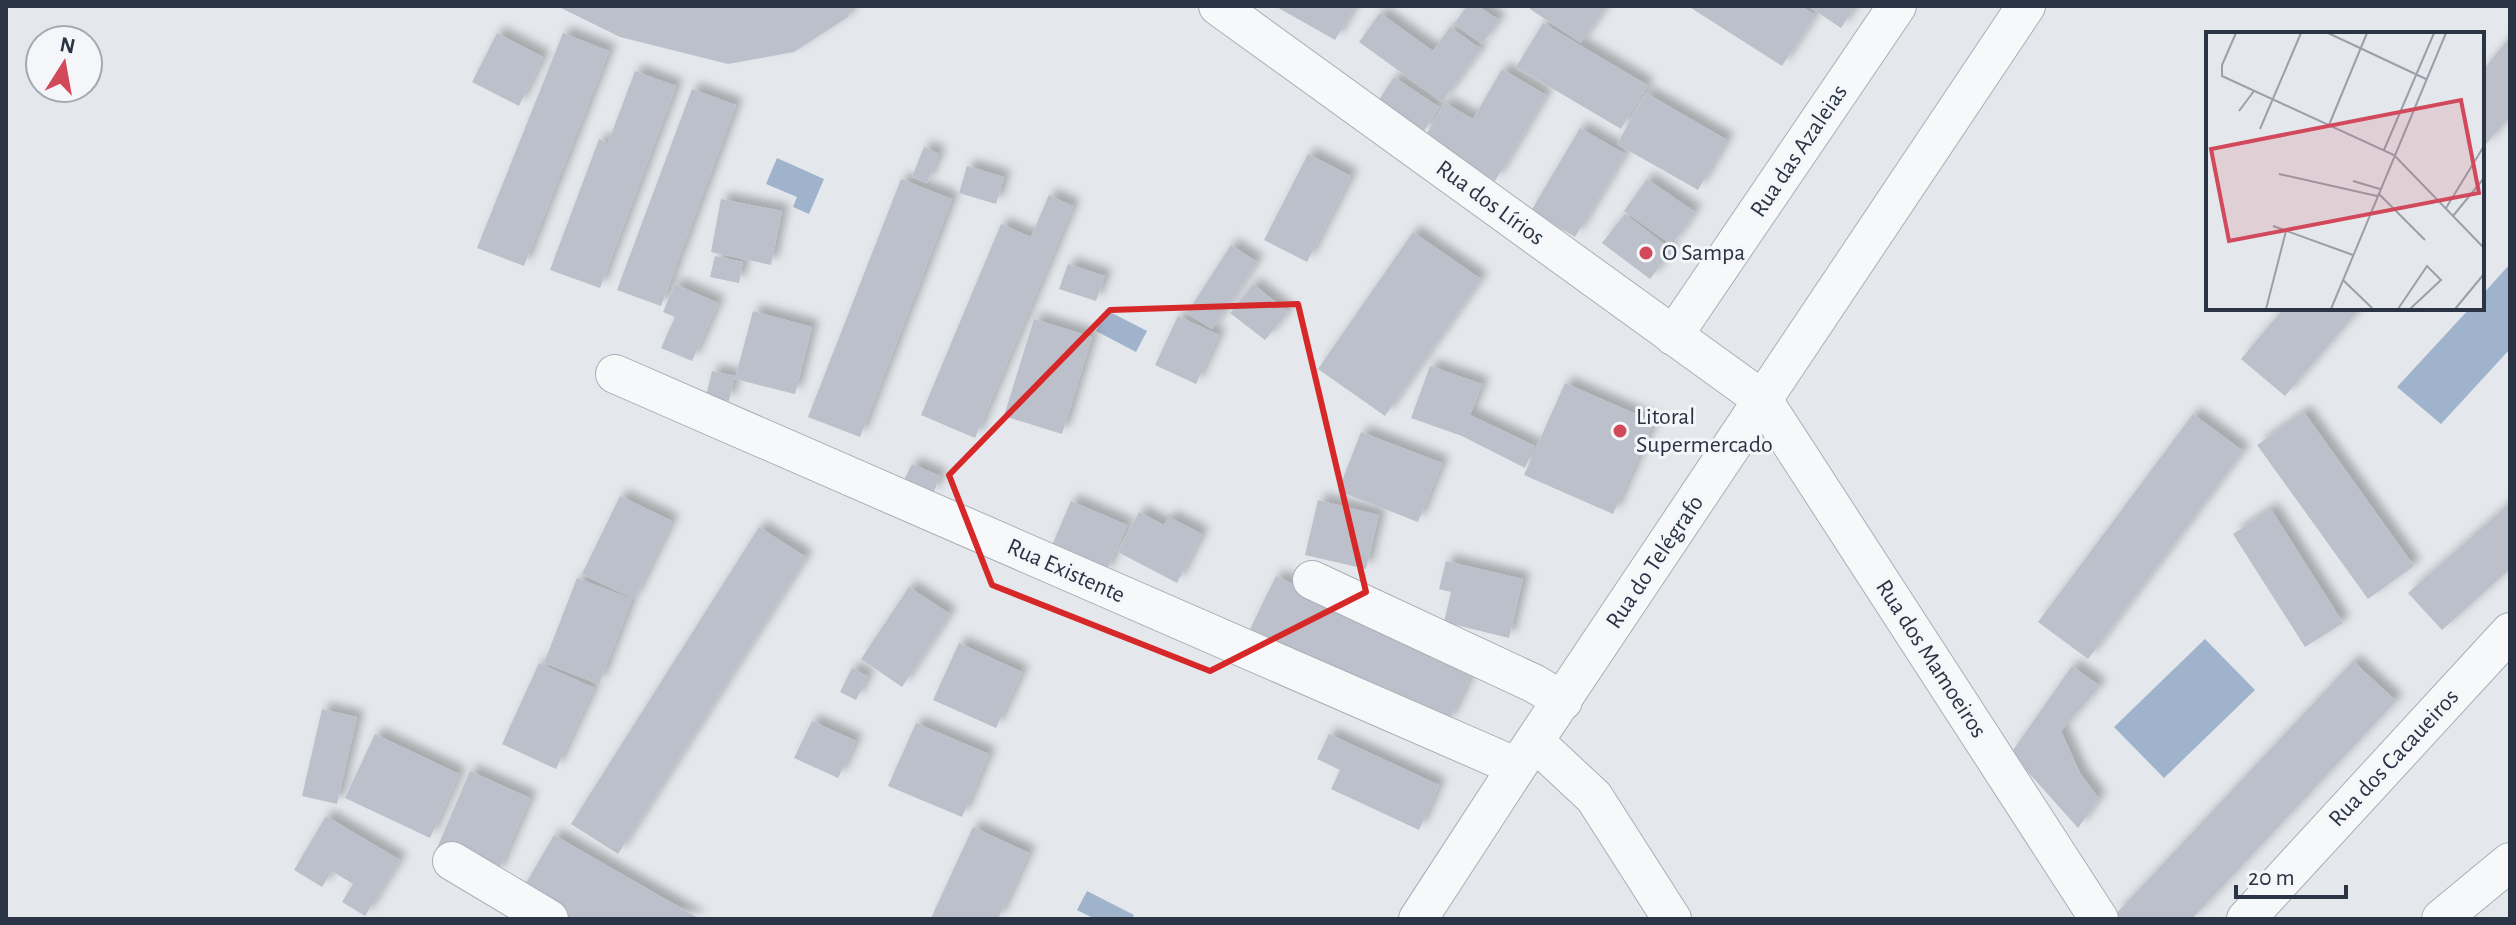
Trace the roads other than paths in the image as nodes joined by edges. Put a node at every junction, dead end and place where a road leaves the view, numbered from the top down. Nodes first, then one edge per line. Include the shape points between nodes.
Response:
1 (1218, 6) edge
2 (1897, 6) edge
3 (2026, 6) edge
4 (1673, 336) junction
5 (615, 374) dead end
6 (1763, 400) junction
7 (1312, 580) dead end
8 (2510, 632) edge
9 (1563, 701) junction
10 (1526, 754) junction
11 (452, 861) dead end
12 (2510, 862) edge
13 (549, 919) edge
14 (1418, 919) edge
15 (1672, 919) edge
16 (2099, 919) edge
17 (2246, 919) edge
18 (2441, 919) edge

1 - 4 street, Rua dos Lírios
2 - 4 street, Rua das Azaleias
3 - 6 street, Rua do Telégrafo
4 - 6 street, Rua dos Lírios
5 - 10 street, Rua Existente
6 - 9 street, Rua do Telégrafo
6 - 16 street, Rua dos Mamoeiros
7 - 9 street
8 - 17 street, Rua dos Cacaueiros
9 - 10 street, Rua do Telégrafo
10 - 14 street, Rua do Telégrafo
10 - 15 street, Rua Existente via 1594,797
11 - 13 street
12 - 18 street

